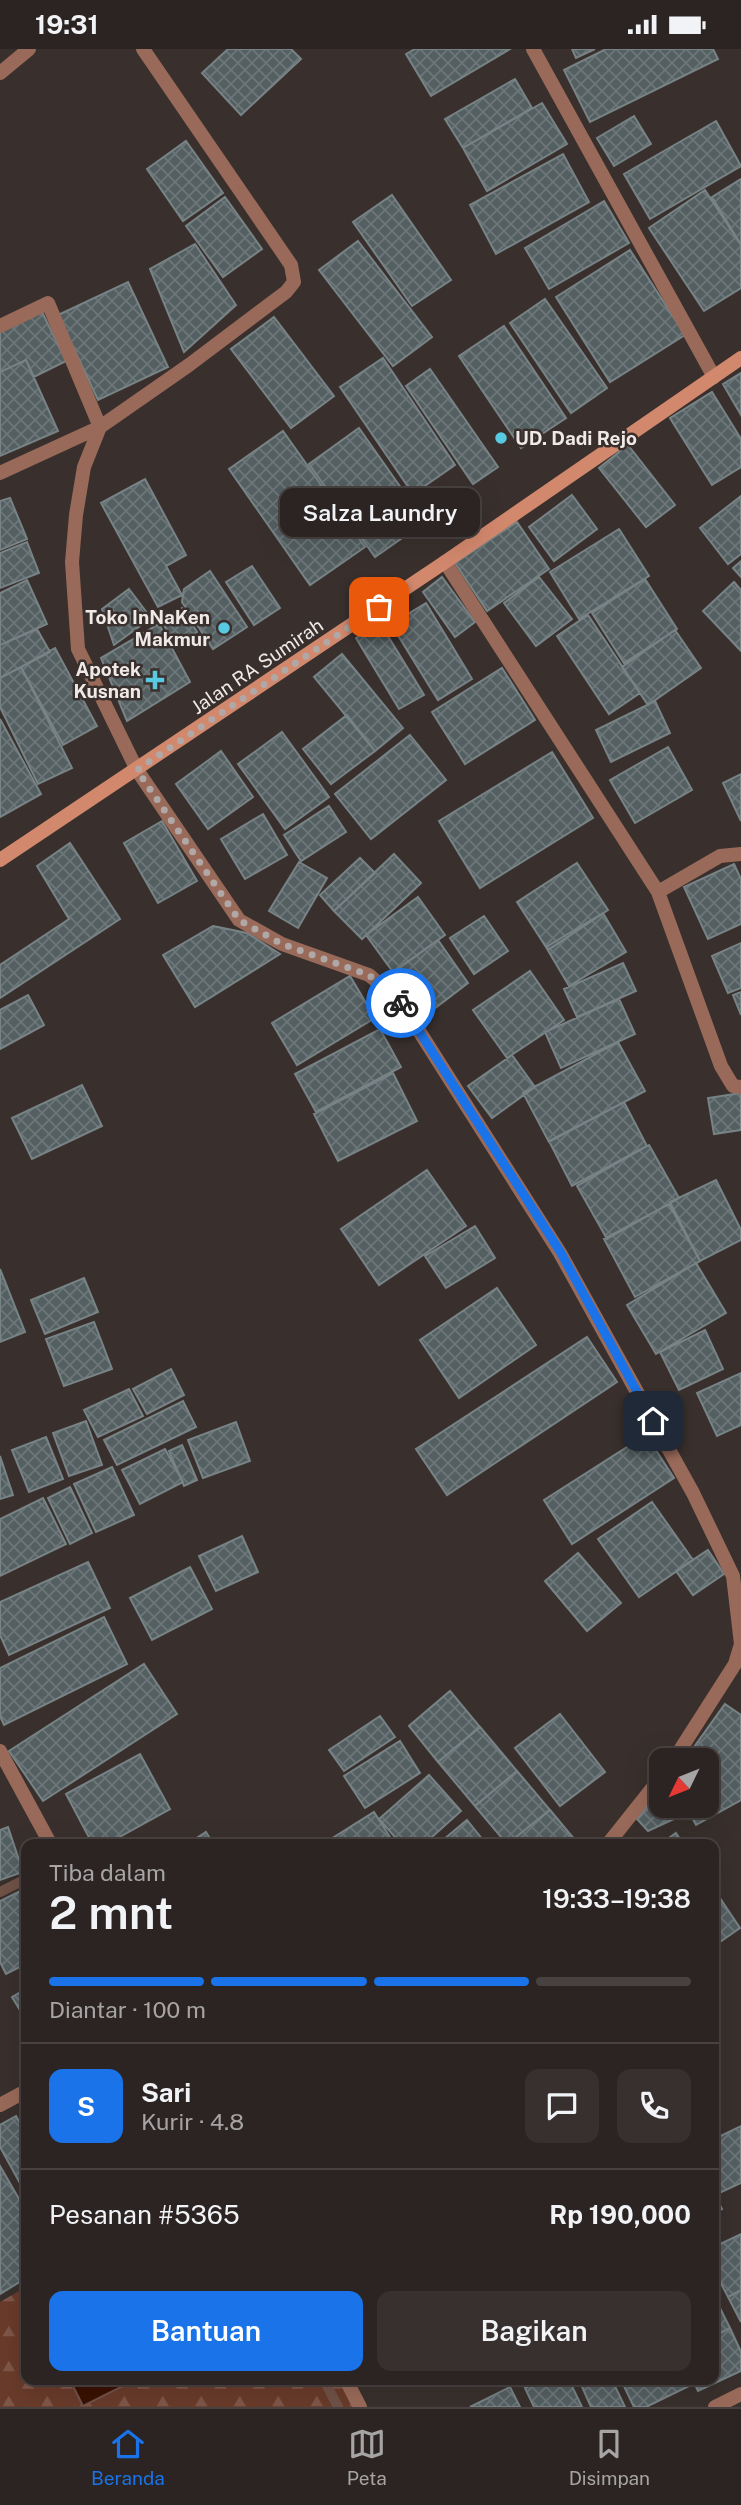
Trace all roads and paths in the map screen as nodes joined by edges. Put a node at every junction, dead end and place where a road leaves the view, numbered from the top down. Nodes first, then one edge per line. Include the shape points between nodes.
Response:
1 (29, 49) edge
2 (143, 49) edge
3 (533, 49) edge
4 (0, 72) edge
5 (0, 325) edge
6 (741, 358) edge
7 (714, 377) junction
8 (100, 427) junction
9 (0, 473) edge
10 (445, 562) junction
11 (137, 770) junction
12 (741, 855) edge
13 (0, 860) edge
14 (658, 892) junction
15 (741, 1087) edge
16 (738, 1663) edge
17 (682, 1748) edge
18 (0, 1751) edge
19 (649, 1792) edge
20 (48, 1839) edge
21 (612, 1839) edge
22 (21, 2094) edge
23 (0, 2105) edge
24 (349, 2385) edge
25 (741, 2395) edge
26 (360, 2407) edge
27 (715, 2407) edge

1 - 4 street
2 - 8 street via 295,277 286,292
3 - 7 street
5 - 8 street via 48,303
6 - 7 main road, Jalan RA Sumirah
7 - 10 main road, Jalan RA Sumirah
8 - 9 street
8 - 11 street via 84,467 75,527 72,562 78,649
10 - 11 main road, Jalan RA Sumirah
10 - 14 street
11 - 13 main road, Jalan RA Sumirah
11 - 16 street via 239,920 282,944 369,975 400,1001 561,1253 703,1513 733,1576 741,1644
12 - 14 street via 720,856
14 - 15 street via 720,1066 733,1086
16 - 17 street
18 - 20 street
19 - 21 street
22 - 23 street
24 - 26 street
25 - 27 street

